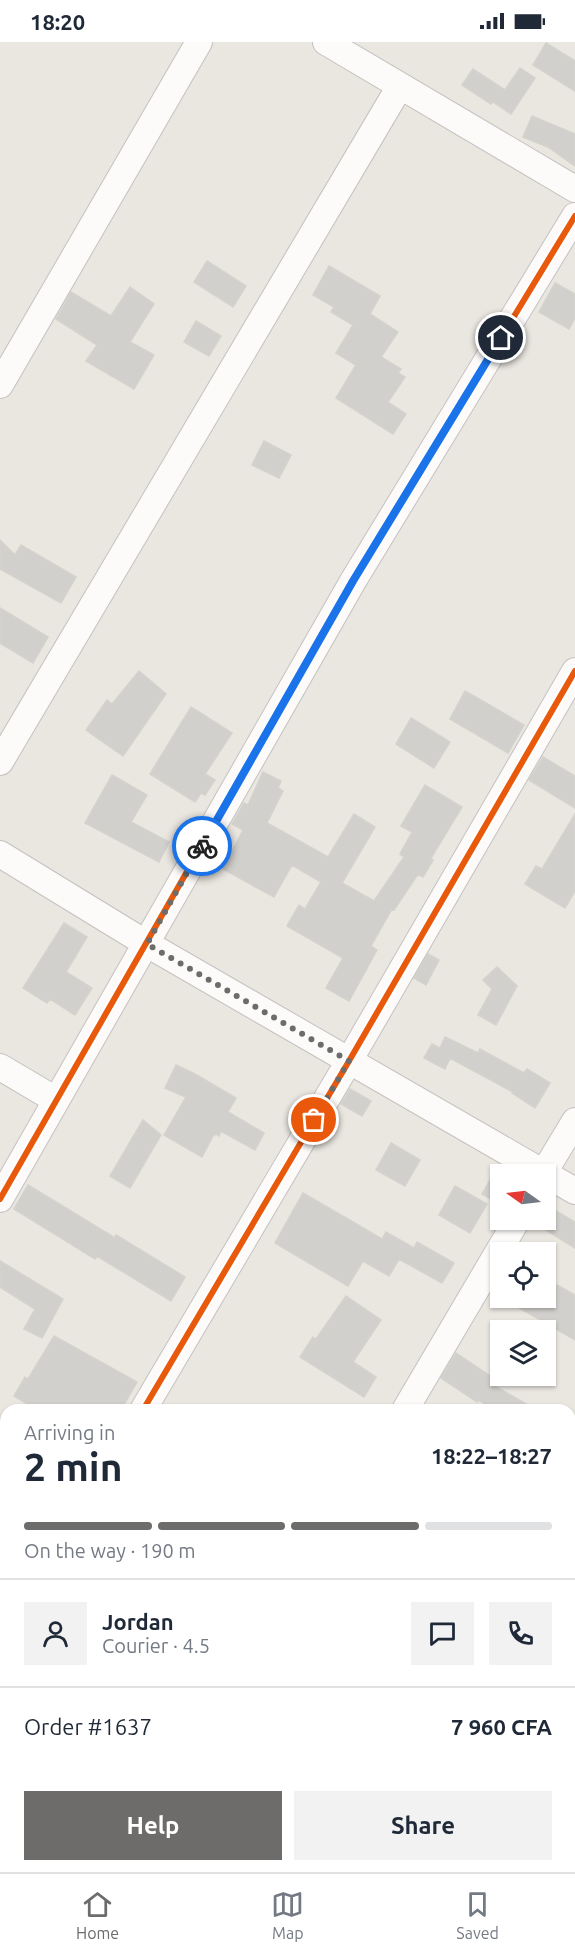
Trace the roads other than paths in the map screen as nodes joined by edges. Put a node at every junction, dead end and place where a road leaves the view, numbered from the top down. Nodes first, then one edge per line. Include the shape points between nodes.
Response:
1 (199, 42) edge
2 (334, 44) edge
3 (400, 86) junction
4 (575, 189) edge
5 (575, 216) edge
6 (0, 385) edge
7 (575, 671) edge
8 (0, 762) edge
9 (0, 854) edge
10 (147, 944) junction
11 (349, 1061) junction
12 (0, 1067) edge
13 (56, 1100) junction
14 (575, 1121) edge
15 (527, 1164) edge
16 (550, 1164) edge
17 (556, 1181) edge
18 (575, 1191) edge
19 (0, 1198) edge
20 (511, 1230) edge
21 (147, 1404) edge
22 (409, 1404) edge

1 - 6 street
2 - 3 street
3 - 4 street
3 - 8 street
5 - 10 street via 353,581
7 - 11 street
9 - 10 street
10 - 11 street
10 - 13 street
11 - 15 street
11 - 21 street
12 - 13 street
13 - 19 street
14 - 16 street
17 - 18 street
20 - 22 street

